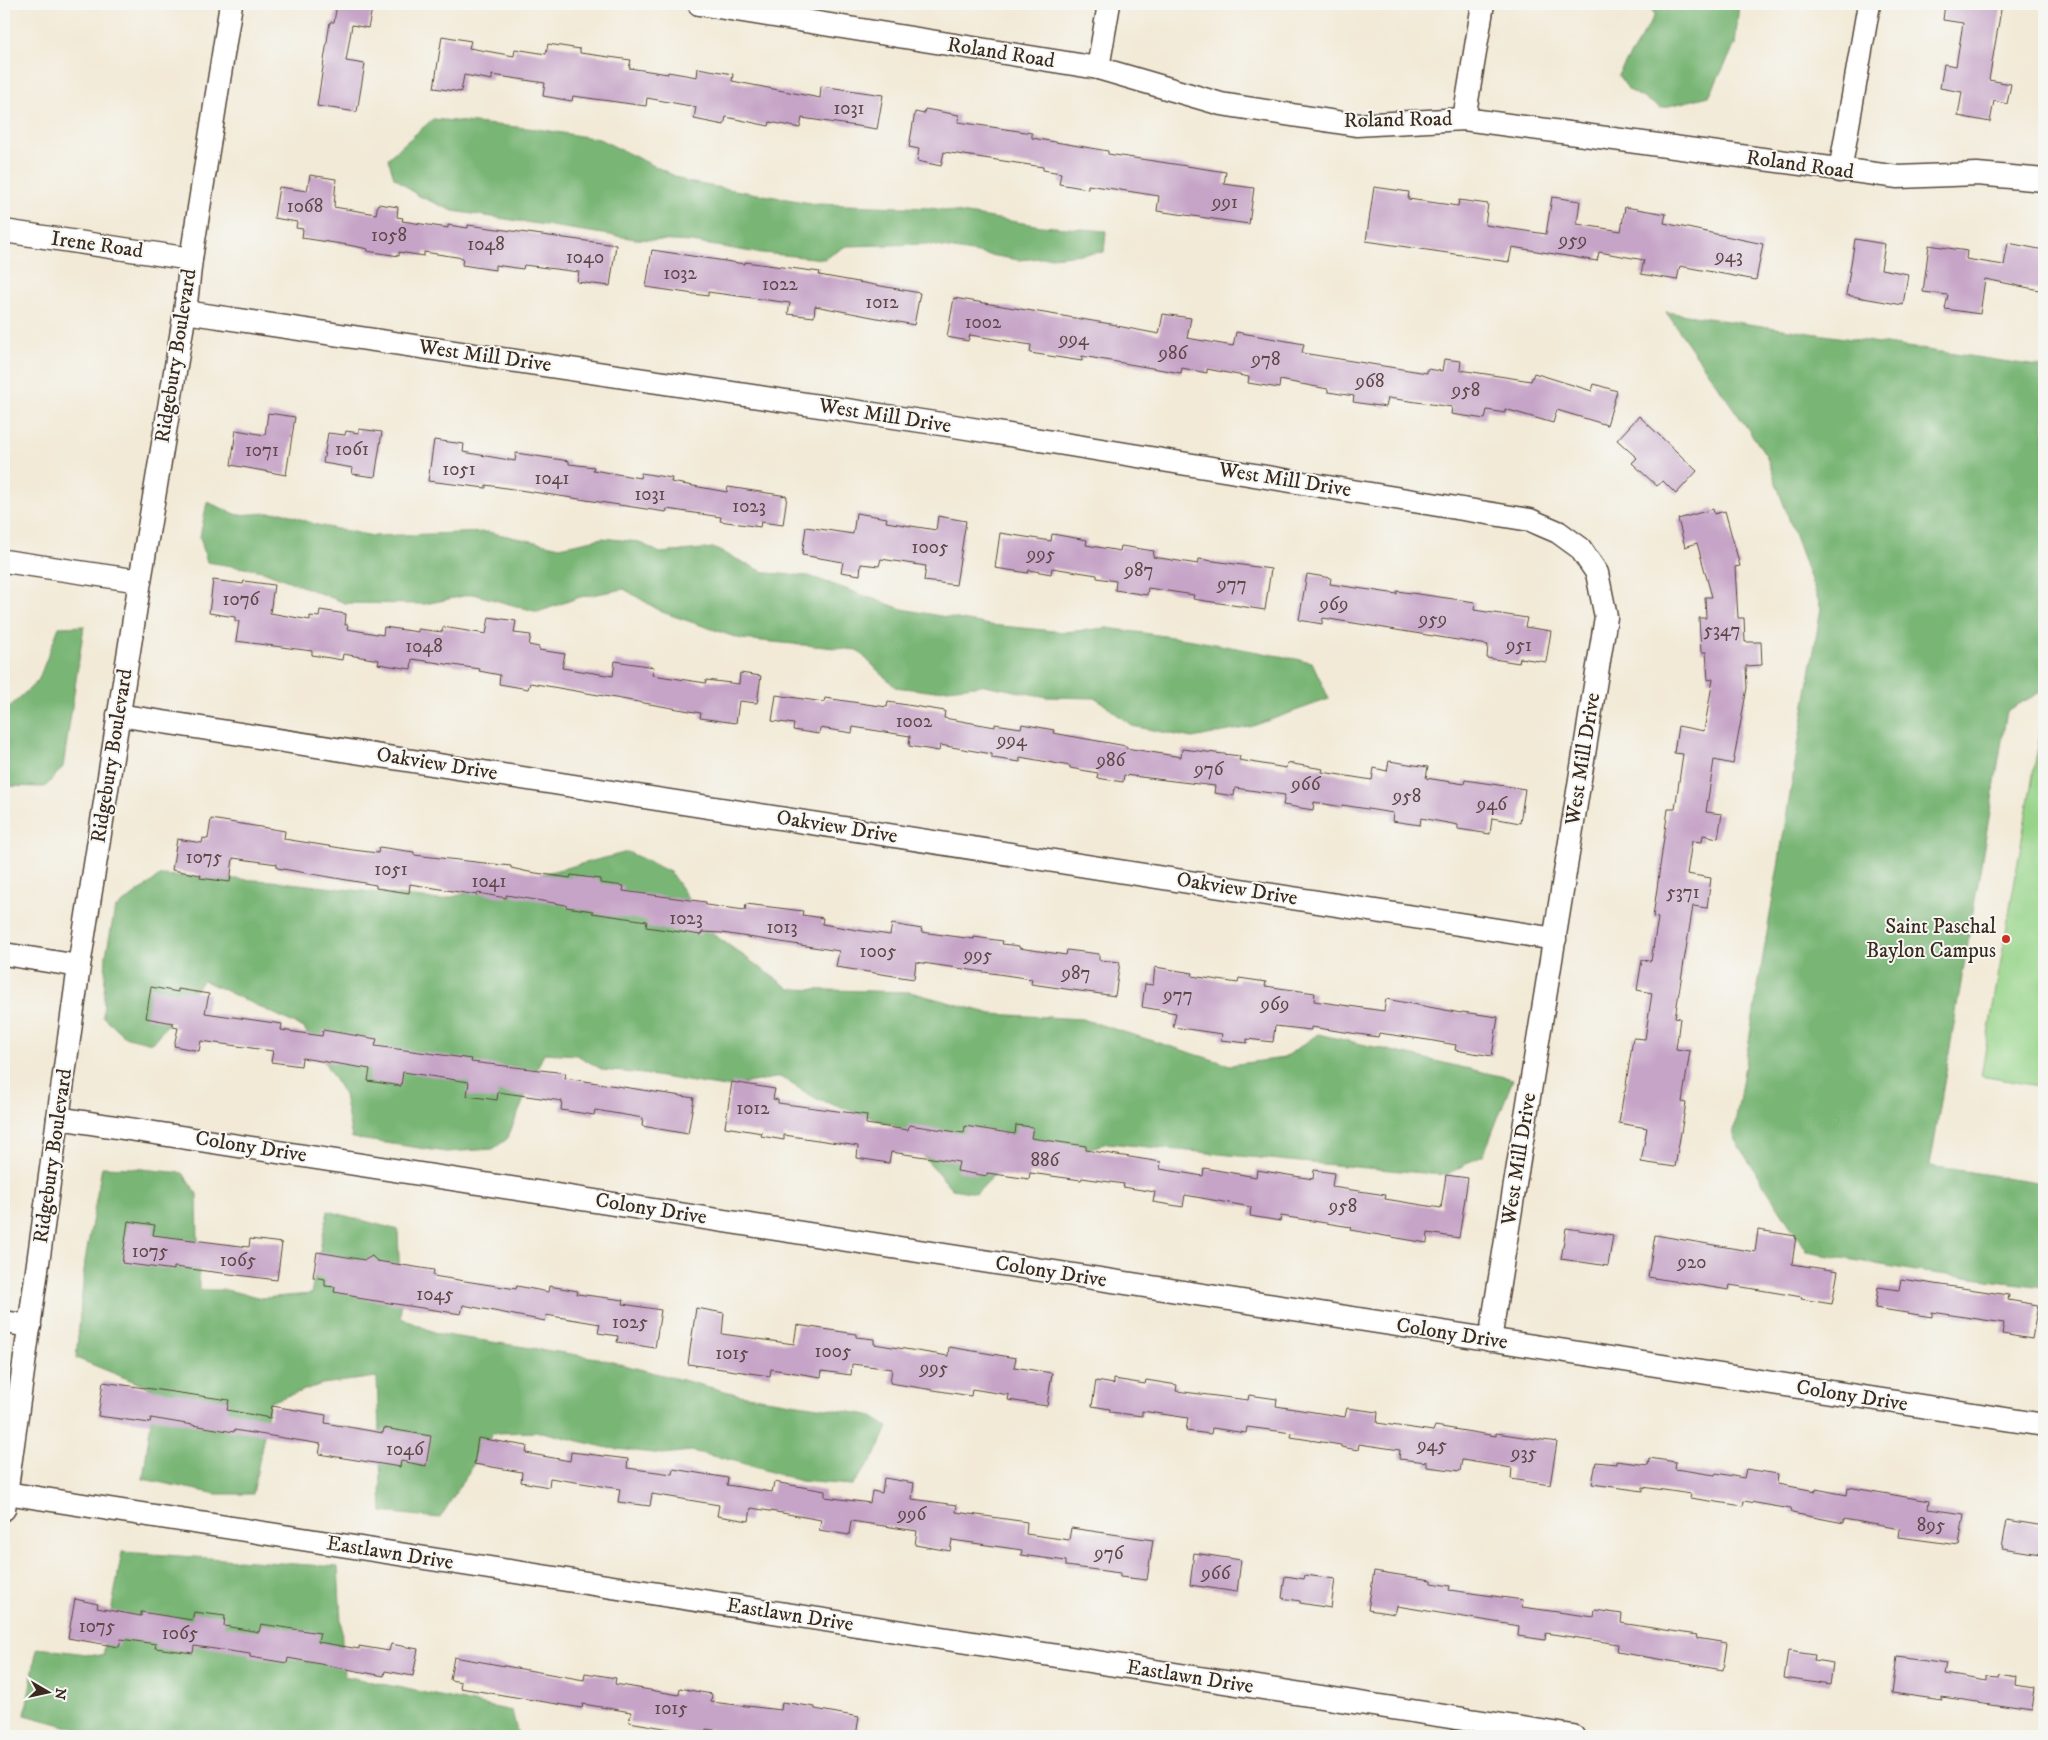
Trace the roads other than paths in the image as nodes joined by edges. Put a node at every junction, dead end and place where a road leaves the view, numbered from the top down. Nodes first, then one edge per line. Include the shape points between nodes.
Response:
1 (231, 4) edge
2 (699, 4) edge
3 (1109, 4) edge
4 (1483, 4) edge
5 (1869, 4) edge
6 (1098, 68) junction
7 (1464, 119) junction
8 (1840, 171) junction
9 (2044, 180) edge
10 (4, 231) edge
11 (191, 259) junction
12 (185, 312) junction
13 (4, 561) edge
14 (140, 581) junction
15 (118, 715) junction
16 (1555, 939) junction
17 (4, 954) edge
18 (79, 966) junction
19 (58, 1118) junction
20 (4, 1322) edge
21 (30, 1326) junction
22 (1490, 1340) junction
23 (2044, 1425) edge
24 (5, 1501) edge
25 (1574, 1736) edge

1 - 11 street, Ridgebury Boulevard
2 - 6 street, Roland Road
3 - 6 street
4 - 7 street
5 - 8 street
6 - 7 street, Roland Road via 1221,104 1356,125
7 - 8 street, Roland Road
8 - 9 street, Roland Road via 1898,177 1977,174
10 - 11 street, Irene Road
11 - 12 street, Ridgebury Boulevard
12 - 14 street, Ridgebury Boulevard
12 - 16 street, West Mill Drive via 954,426 1530,520 1552,530 1580,548 1597,573 1606,617
13 - 14 street
14 - 15 street, Ridgebury Boulevard
15 - 16 street, Oakview Drive
15 - 18 street, Ridgebury Boulevard
16 - 22 street, West Mill Drive
17 - 18 street
18 - 19 street, Ridgebury Boulevard
19 - 21 street, Ridgebury Boulevard
19 - 22 street, Colony Drive
20 - 21 street
21 - 24 street, Ridgebury Boulevard
22 - 23 street, Colony Drive
24 - 25 street, Eastlawn Drive

